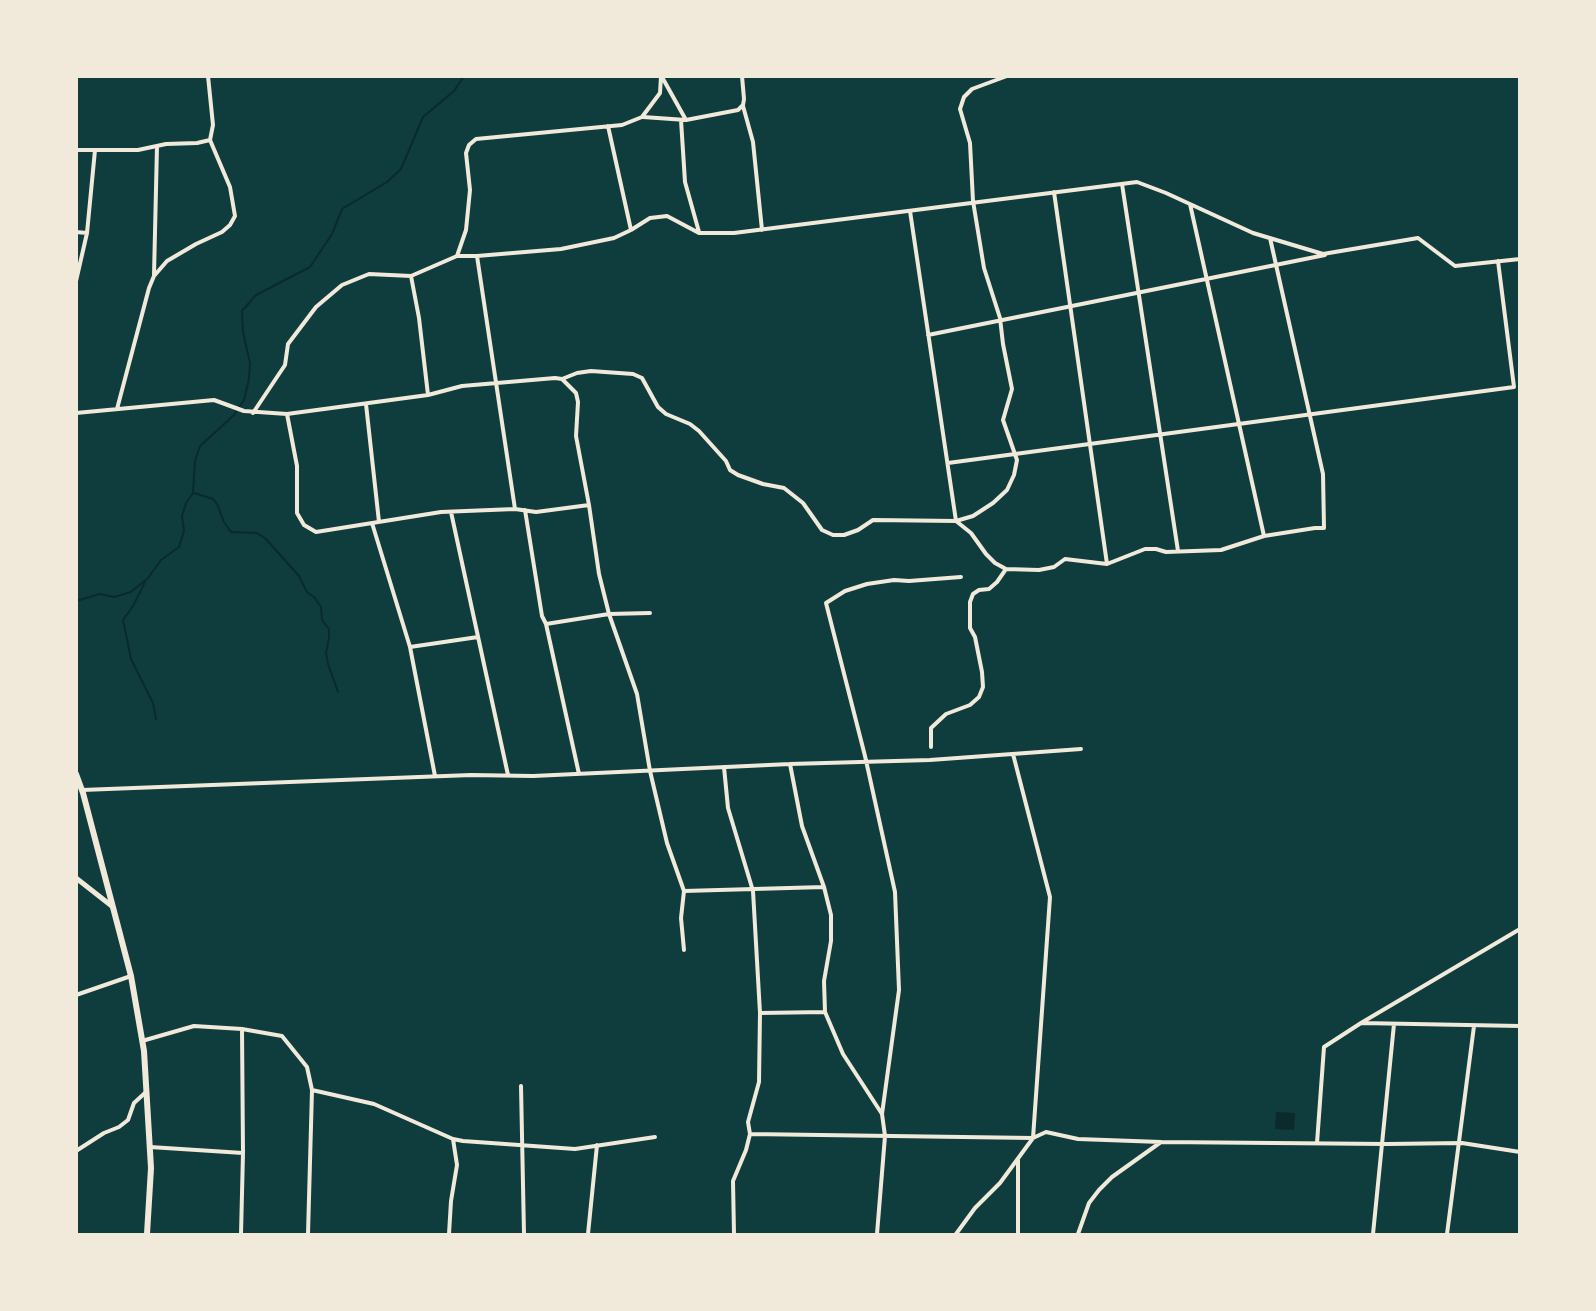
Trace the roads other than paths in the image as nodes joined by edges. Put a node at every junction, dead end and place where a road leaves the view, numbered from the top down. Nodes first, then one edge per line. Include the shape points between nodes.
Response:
1 (208, 76) edge
2 (662, 76) edge
3 (742, 76) edge
4 (1007, 76) edge
5 (743, 105) junction
6 (642, 117) junction
7 (684, 120) junction
8 (608, 126) junction
9 (210, 140) junction
10 (157, 146) junction
11 (76, 150) edge
12 (95, 150) junction
13 (1122, 184) junction
14 (1054, 192) junction
15 (974, 201) junction
16 (1190, 204) junction
17 (910, 211) junction
18 (631, 230) junction
19 (762, 230) junction
20 (76, 232) edge
21 (87, 233) junction
22 (699, 233) junction
23 (1270, 238) junction
24 (1395, 241) junction
25 (456, 256) junction
26 (477, 256) junction
27 (1520, 259) edge
28 (1498, 261) junction
29 (1276, 265) junction
30 (154, 276) junction
31 (411, 276) junction
32 (1206, 279) junction
33 (76, 281) edge
34 (1138, 293) junction
35 (1070, 306) junction
36 (1000, 320) junction
37 (928, 335) junction
38 (561, 379) junction
39 (498, 384) junction
40 (428, 395) junction
41 (366, 404) junction
42 (117, 409) junction
43 (76, 413) edge
44 (253, 413) junction
45 (287, 414) junction
46 (1310, 415) junction
47 (1015, 454) junction
48 (948, 463) junction
49 (589, 505) junction
50 (515, 509) junction
51 (525, 510) junction
52 (452, 512) junction
53 (956, 521) junction
54 (379, 522) junction
55 (372, 523) junction
56 (1264, 536) junction
57 (1178, 551) junction
58 (1107, 564) junction
59 (1006, 569) junction
60 (961, 577) dead end
61 (650, 612) dead end
62 (609, 614) junction
63 (546, 624) junction
64 (478, 637) junction
65 (410, 647) junction
66 (931, 747) dead end
67 (1081, 749) dead end
68 (1013, 754) junction
69 (866, 762) junction
70 (790, 764) junction
71 (724, 767) junction
72 (650, 771) junction
73 (76, 774) edge
74 (579, 774) junction
75 (508, 775) junction
76 (435, 776) junction
77 (80, 792) edge
78 (76, 878) edge
79 (824, 887) junction
80 (684, 891) junction
81 (753, 891) junction
82 (113, 907) junction
83 (1520, 929) edge
84 (684, 950) dead end
85 (131, 976) junction
86 (76, 995) edge
87 (825, 1012) junction
88 (760, 1013) junction
89 (1360, 1023) junction
90 (1394, 1024) junction
91 (1474, 1026) junction
92 (1520, 1026) edge
93 (242, 1029) junction
94 (142, 1041) junction
95 (521, 1086) dead end
96 (312, 1090) junction
97 (147, 1092) junction
98 (882, 1114) junction
99 (750, 1134) junction
100 (885, 1136) junction
101 (655, 1137) dead end
102 (453, 1138) junction
103 (1033, 1138) junction
104 (1161, 1142) junction
105 (1317, 1143) junction
106 (1459, 1143) junction
107 (1382, 1144) junction
108 (524, 1145) junction
109 (597, 1145) junction
110 (150, 1147) junction
111 (76, 1151) edge
112 (1520, 1152) edge
113 (243, 1154) junction
114 (1018, 1158) junction
115 (147, 1234) edge
116 (241, 1234) edge
117 (308, 1234) edge
118 (449, 1234) edge
119 (524, 1234) edge
120 (588, 1234) edge
121 (734, 1234) edge
122 (877, 1234) edge
123 (956, 1234) edge
124 (1018, 1234) edge
125 (1078, 1234) edge
126 (1373, 1234) edge
127 (1447, 1234) edge

1 - 9 street via 213,125
2 - 6 street via 660,93
2 - 7 street
3 - 5 street
4 - 15 street via 972,89 960,109 970,144
5 - 7 street via 738,110
5 - 19 street via 753,142
6 - 7 street
6 - 8 street
7 - 22 street via 685,182
8 - 18 street
8 - 25 street via 476,139 466,153 470,190 466,230
9 - 10 street
9 - 30 street via 230,187 235,216 222,232 167,261
10 - 12 street
10 - 30 street
11 - 12 street
12 - 21 street
13 - 14 street
13 - 16 street via 1137,182
13 - 34 street
14 - 15 street
14 - 35 street
15 - 17 street
15 - 36 street via 984,268
16 - 23 street
16 - 32 street
17 - 19 street
17 - 37 street
18 - 22 street via 650,218 667,216
18 - 26 street via 614,238 561,249
19 - 22 street
20 - 21 street
21 - 33 street
23 - 24 street via 1323,254
23 - 29 street
24 - 28 street via 1418,237 1455,266
24 - 29 street
25 - 26 street
25 - 31 street
26 - 39 street
27 - 28 street
28 - 46 street via 1514,387
29 - 32 street
29 - 46 street
30 - 42 street
31 - 40 street
31 - 44 street via 369,273 342,285 316,307 288,344 285,365
32 - 34 street
32 - 56 street
34 - 35 street
34 - 57 street
35 - 36 street
35 - 58 street
36 - 37 street
36 - 47 street via 1012,389 1003,420
37 - 48 street
38 - 39 street
38 - 49 street via 576,393 576,436
38 - 53 street via 591,371 642,378 658,407 699,431 730,470 738,476 784,488 803,503 822,530 833,535 858,530 873,520
39 - 40 street via 462,386
39 - 50 street
40 - 41 street
41 - 45 street
41 - 54 street
42 - 43 street
42 - 44 street via 214,400
44 - 45 street
45 - 55 street via 297,466 297,513 304,525 316,532
46 - 47 street
46 - 56 street via 1323,474 1324,528
47 - 48 street
47 - 53 street via 1014,475 1007,490 973,516
48 - 53 street
49 - 51 street
49 - 62 street
50 - 51 street
50 - 52 street
51 - 63 street
52 - 54 street
52 - 64 street
53 - 59 street via 995,563
54 - 55 street
55 - 65 street
56 - 57 street via 1221,550
57 - 58 street via 1145,549
58 - 59 street via 1065,559 1054,567 1039,570
59 - 66 street via 997,582 972,594 970,602 970,628 982,672 979,697 946,714 931,728
60 - 69 street via 867,584 826,603
61 - 62 street
62 - 63 street
62 - 72 street via 637,694
63 - 74 street
64 - 65 street
64 - 75 street
65 - 76 street
67 - 68 street
68 - 69 street
68 - 103 street via 1050,897
69 - 70 street
69 - 98 street via 895,892 899,990
70 - 71 street
70 - 79 street via 802,826
71 - 72 street
71 - 81 street via 730,817
72 - 74 street
72 - 80 street
73 - 77 highway
74 - 75 street
75 - 76 street
76 - 77 street
77 - 82 highway
78 - 82 main road
79 - 81 street
79 - 87 street via 831,915
80 - 81 street
80 - 84 street
81 - 88 street
82 - 85 highway
83 - 89 street
85 - 86 street
85 - 94 highway
87 - 88 street
87 - 98 street via 843,1054
88 - 99 street via 759,1082 748,1122
89 - 90 street
89 - 105 street via 1324,1047
90 - 91 street
90 - 107 street
91 - 92 street
91 - 106 street
93 - 94 street via 194,1026
93 - 96 street via 282,1036 307,1067
93 - 113 street
94 - 97 highway
95 - 108 street
96 - 102 street via 374,1104
96 - 117 street
97 - 110 highway
97 - 111 street via 134,1103 128,1120
98 - 100 street
99 - 100 street
99 - 121 street via 733,1181
100 - 103 street
100 - 122 street
101 - 109 street
102 - 108 street
102 - 118 street via 457,1166
103 - 104 street via 1046,1132 1078,1138
103 - 114 street
104 - 105 street
104 - 125 street via 1098,1190
105 - 107 street
106 - 107 street
106 - 112 street
106 - 127 street
107 - 126 street
108 - 109 street via 575,1149
108 - 119 street
109 - 120 street
110 - 113 street
110 - 115 highway
113 - 116 street
114 - 123 street
114 - 124 street

